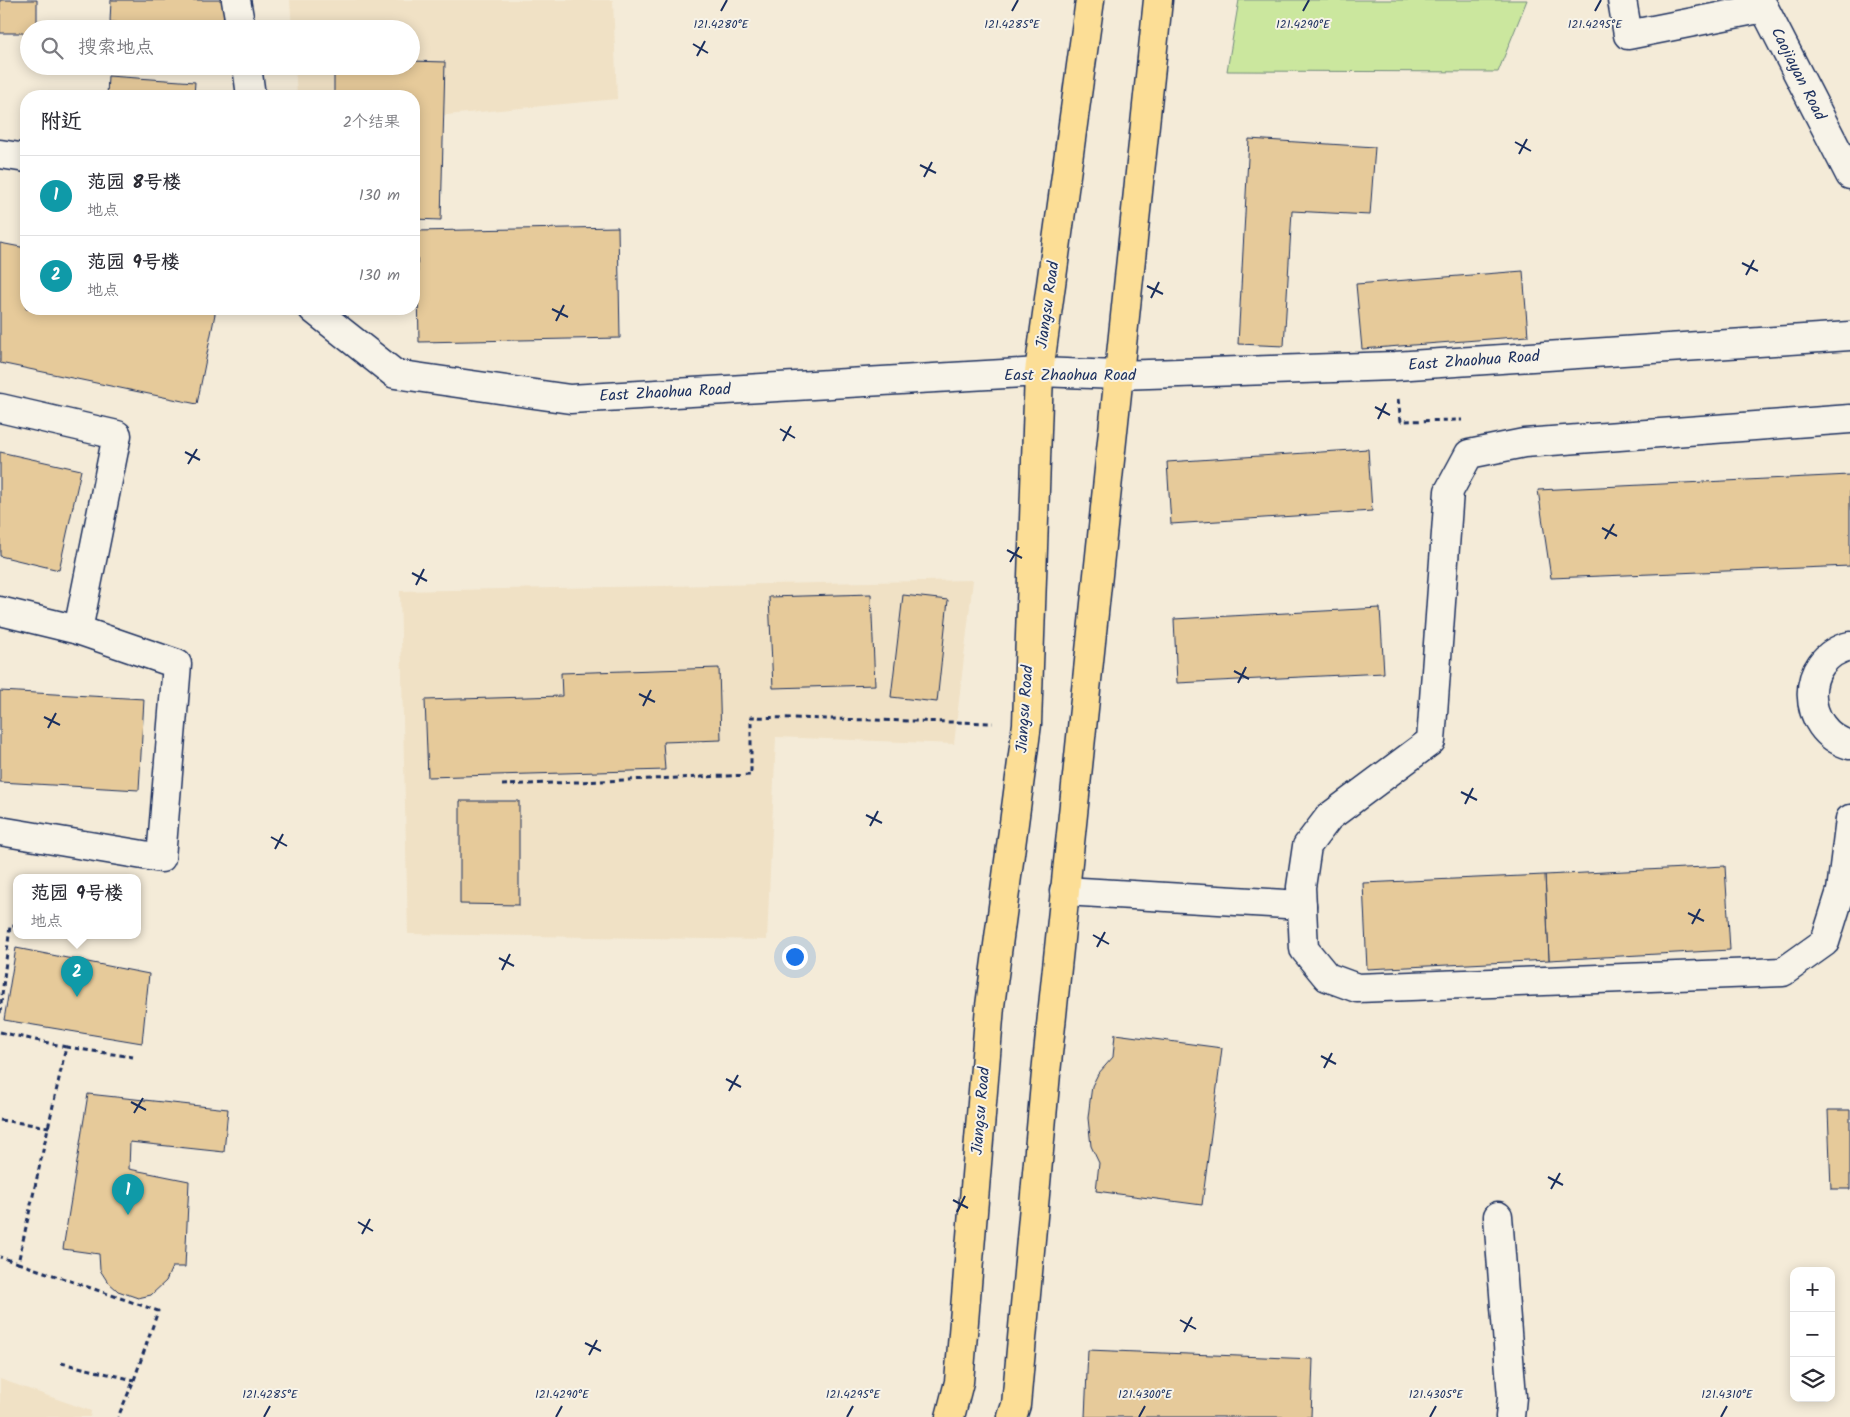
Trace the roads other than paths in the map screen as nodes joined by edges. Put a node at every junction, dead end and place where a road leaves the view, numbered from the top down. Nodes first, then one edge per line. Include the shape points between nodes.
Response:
1 (236, 0) edge
2 (1090, 0) edge
3 (1158, 0) edge
4 (1622, 0) edge
5 (1762, 4) edge
6 (239, 20) edge
7 (248, 75) edge
8 (250, 90) edge
9 (0, 154) edge
10 (20, 157) edge
11 (1849, 170) edge
12 (321, 315) edge
13 (1850, 336) edge
14 (1039, 372) junction
15 (1118, 375) junction
16 (0, 408) edge
17 (1850, 418) edge
18 (0, 612) edge
19 (78, 630) junction
20 (1850, 646) edge
21 (1850, 745) edge
22 (1850, 818) edge
23 (0, 831) edge
24 (1064, 891) junction
25 (1302, 905) junction
26 (1498, 1216) dead end
27 (950, 1417) edge
28 (1012, 1417) edge
29 (1510, 1417) edge

1 - 6 street
2 - 14 main road, Jiangsu Road
3 - 15 main road
4 - 5 street via 1628,35
5 - 11 street, Caojiayan Road
7 - 8 street
9 - 10 street
12 - 14 street, East Zhaohua Road via 395,374 570,399
13 - 15 street, East Zhaohua Road via 1396,366
14 - 15 street, East Zhaohua Road
14 - 27 main road, Jiangsu Road via 1027,724 990,1006 959,1382
15 - 24 main road
16 - 19 street via 117,435
17 - 25 street via 1524,444 1469,454 1449,491 1430,741 1329,817 1307,846 1301,886
18 - 19 street
19 - 23 street via 177,664 160,858
20 - 21 street via 1827,658 1817,671 1812,687 1812,704 1818,720 1828,734
22 - 25 street via 1842,891 1825,942 1783,972 1357,988 1327,977 1304,949
24 - 25 street
24 - 28 main road via 1016,1405
26 - 29 street via 1512,1397

